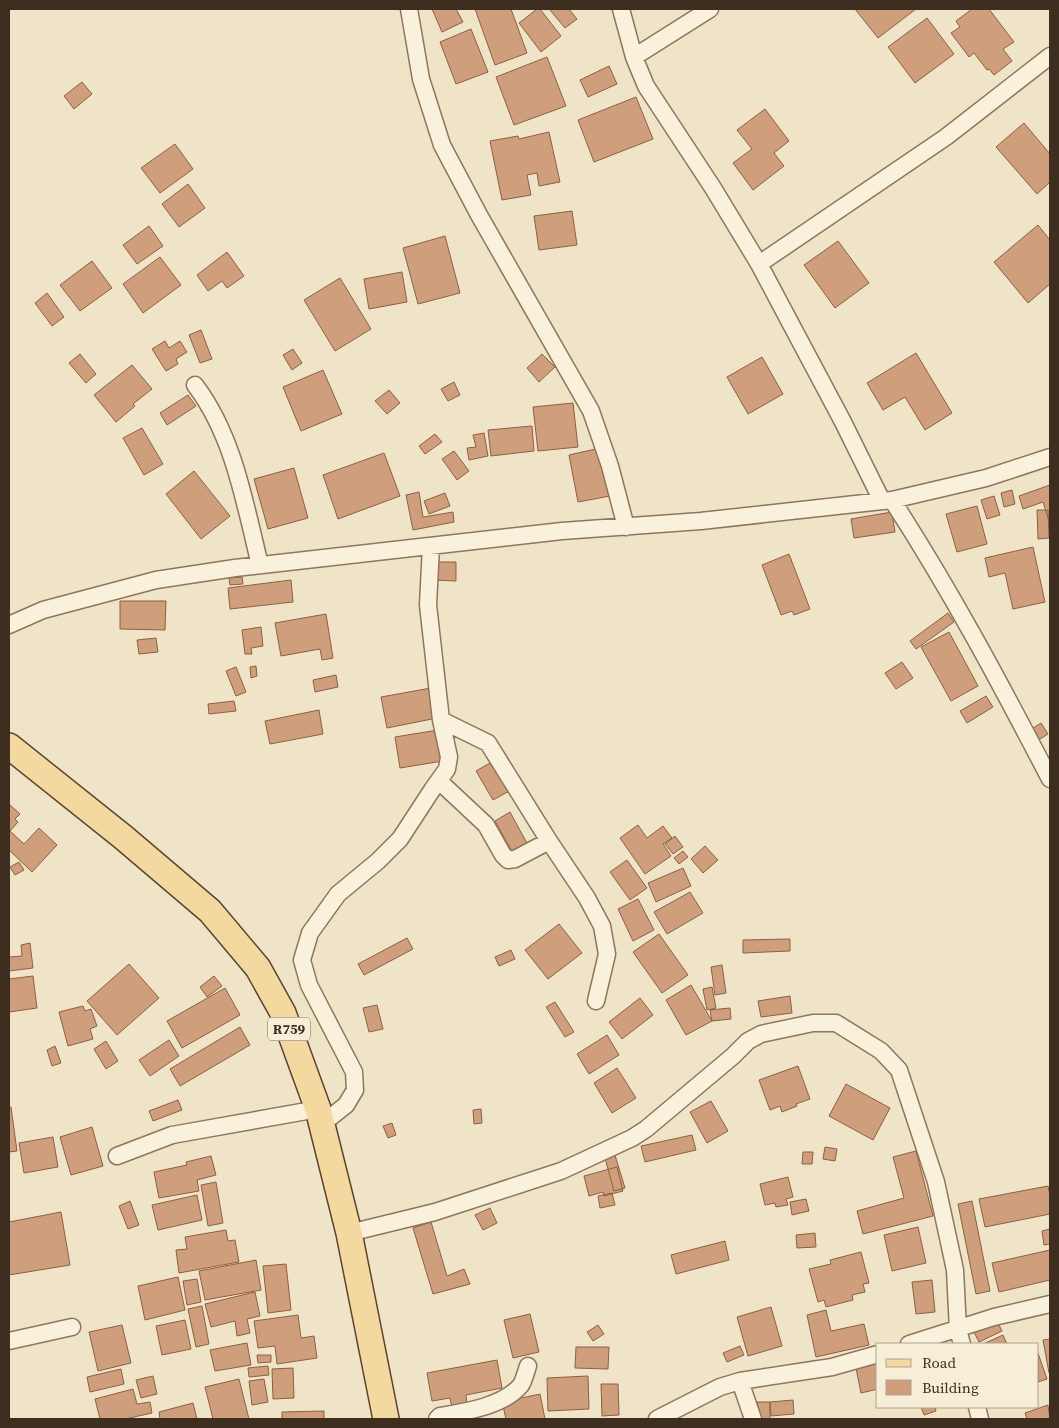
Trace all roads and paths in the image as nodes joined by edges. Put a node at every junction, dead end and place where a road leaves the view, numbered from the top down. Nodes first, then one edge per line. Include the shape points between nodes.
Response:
1 (409, 9) edge
2 (621, 9) edge
3 (710, 9) edge
4 (1050, 56) edge
5 (634, 57) junction
6 (758, 264) junction
7 (195, 385) dead end
8 (1050, 457) edge
9 (887, 501) junction
10 (626, 526) junction
11 (431, 546) junction
12 (260, 565) junction
13 (9, 625) edge
14 (441, 720) junction
15 (9, 746) edge
16 (1050, 778) edge
17 (439, 780) junction
18 (549, 841) junction
19 (596, 1002) dead end
20 (320, 1117) junction
21 (117, 1156) dead end
22 (349, 1233) junction
23 (1050, 1304) edge
24 (72, 1327) dead end
25 (960, 1337) edge
26 (9, 1341) edge
27 (917, 1343) edge
28 (876, 1355) edge
29 (528, 1366) dead end
30 (740, 1381) junction
31 (386, 1419) edge
32 (437, 1419) edge
33 (657, 1419) edge
34 (752, 1419) edge

1 - 10 street via 421,79 442,145 591,411
2 - 5 street
3 - 5 street
4 - 6 street via 946,137
5 - 6 street via 646,86
6 - 9 street
7 - 12 street via 207,400 227,445
8 - 9 street via 986,478
9 - 10 street
9 - 16 street via 932,561
10 - 11 street
11 - 12 street
11 - 14 street via 428,605
12 - 13 street via 156,580 43,610
14 - 17 street via 449,757 447,770
14 - 18 street via 488,743
15 - 20 main road, R759 via 210,911 258,968 283,1013
17 - 18 street via 486,825 508,860
17 - 20 street via 400,839 338,894 310,933 302,960 309,984 354,1072 355,1090 346,1105
18 - 19 street via 602,926 607,954
20 - 21 street via 172,1135
20 - 22 main road, R759
22 - 25 street via 435,1212 561,1171 639,1133 755,1037 788,1027 836,1023 881,1051 899,1070 936,1182 955,1270
22 - 31 main road, R759
23 - 25 street via 994,1317
24 - 26 street
25 - 27 street
28 - 30 street via 823,1369
29 - 32 street via 521,1384 509,1395 471,1411
30 - 33 street via 711,1391
30 - 34 street

